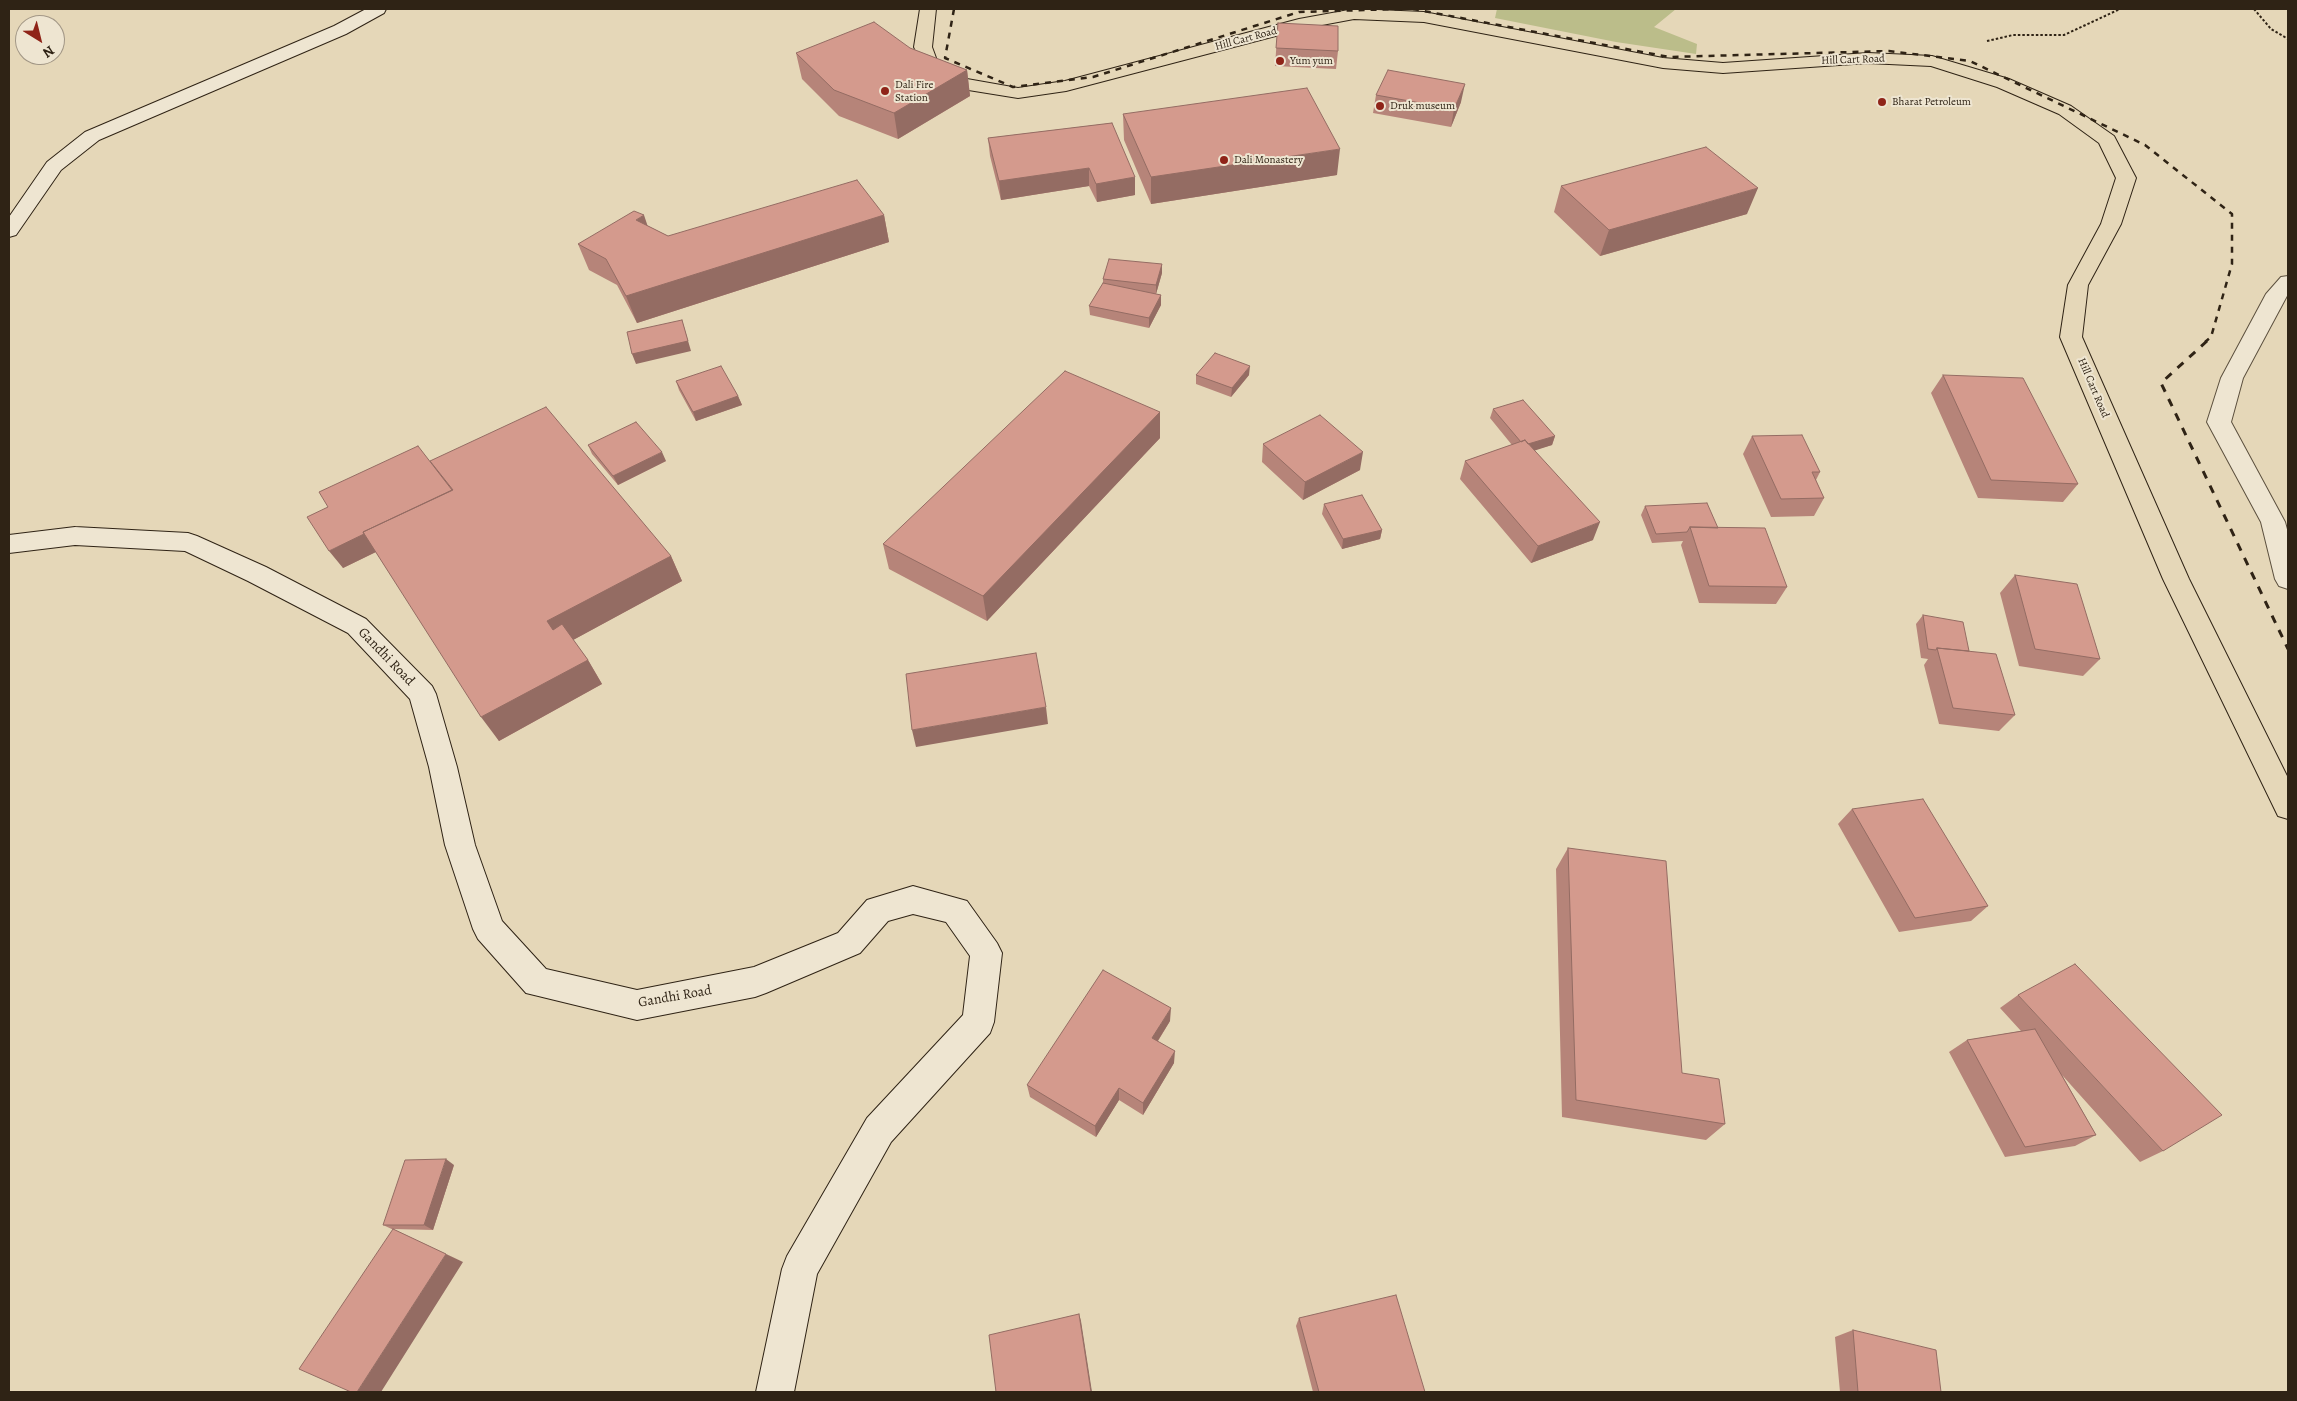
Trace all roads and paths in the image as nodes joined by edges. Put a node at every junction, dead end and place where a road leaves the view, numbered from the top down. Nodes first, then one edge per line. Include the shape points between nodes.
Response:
1 (378, 9) edge
2 (928, 9) edge
3 (2120, 9) edge
4 (2254, 9) edge
5 (2288, 39) edge
6 (1985, 42) dead end
7 (9, 231) edge
8 (2288, 282) edge
9 (9, 544) edge
10 (2288, 579) edge
11 (2288, 807) edge
12 (775, 1392) edge

1 - 7 main road via 340,30 92,136 54,166
2 - 11 highway, Hill Cart Road via 923,46 932,69 962,84 1018,93 1066,86 1305,23 1354,14 1424,17 1673,64 1723,68 1868,58 1932,62 2003,82 2065,110 2107,140 2126,178 2111,224 2078,285 2071,337 2176,579
3 - 6 path via 2064,35 2013,35
4 - 5 path via 2271,29
8 - 10 main road via 2278,294 2232,378 2219,422 2273,522
9 - 12 main road, Gandhi Road via 75,536 188,542 357,626 422,694 443,767 460,845 489,929 537,982 637,1005 755,982 849,943 878,910 913,900 956,911 986,953 978,1022 879,1130 800,1269

